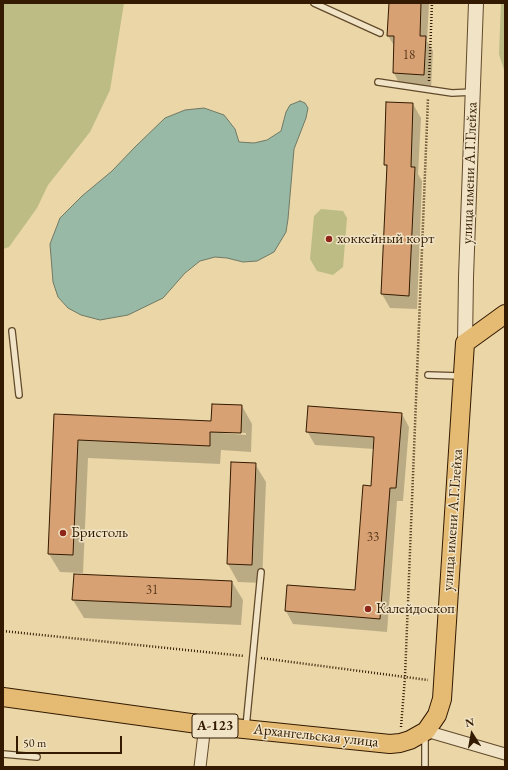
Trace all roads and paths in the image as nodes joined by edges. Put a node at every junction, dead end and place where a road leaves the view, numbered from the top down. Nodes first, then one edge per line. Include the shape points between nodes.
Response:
1 (314, 3) edge
2 (432, 3) edge
3 (476, 3) edge
4 (380, 33) dead end
5 (378, 82) dead end
6 (429, 82) dead end
7 (474, 92) junction
8 (428, 98) dead end
9 (505, 314) edge
10 (12, 331) dead end
11 (465, 343) junction
12 (428, 375) dead end
13 (463, 377) junction
14 (19, 395) dead end
15 (261, 572) dead end
16 (3, 631) edge
17 (253, 657) junction
18 (404, 677) junction
19 (442, 682) junction
20 (3, 697) edge
21 (205, 725) junction
22 (246, 728) junction
23 (426, 731) junction
24 (400, 743) junction
25 (3, 754) edge
26 (505, 754) edge
27 (37, 757) dead end
28 (200, 767) edge
29 (425, 767) edge

1 - 4 lane
2 - 6 path
3 - 7 street, улица имени А.Г.Глейха
5 - 7 lane via 452,93
7 - 11 street, улица имени А.Г.Глейха
8 - 18 path
9 - 11 main road
10 - 14 lane
11 - 13 main road, улица имени А.Г.Глейха
12 - 13 lane
13 - 19 main road, улица имени А.Г.Глейха / А-123
15 - 17 lane
16 - 17 path
17 - 18 path
17 - 22 lane
18 - 19 path
18 - 24 path
19 - 23 main road, улица имени А.Г.Глейха / А-123 via 440,709
20 - 21 main road, Архангельская улица / А-123
21 - 22 main road, Архангельская улица / А-123
21 - 28 street
22 - 24 main road, Архангельская улица / А-123
23 - 24 main road, Архангельская улица / А-123
23 - 26 street
23 - 29 lane
25 - 27 lane

